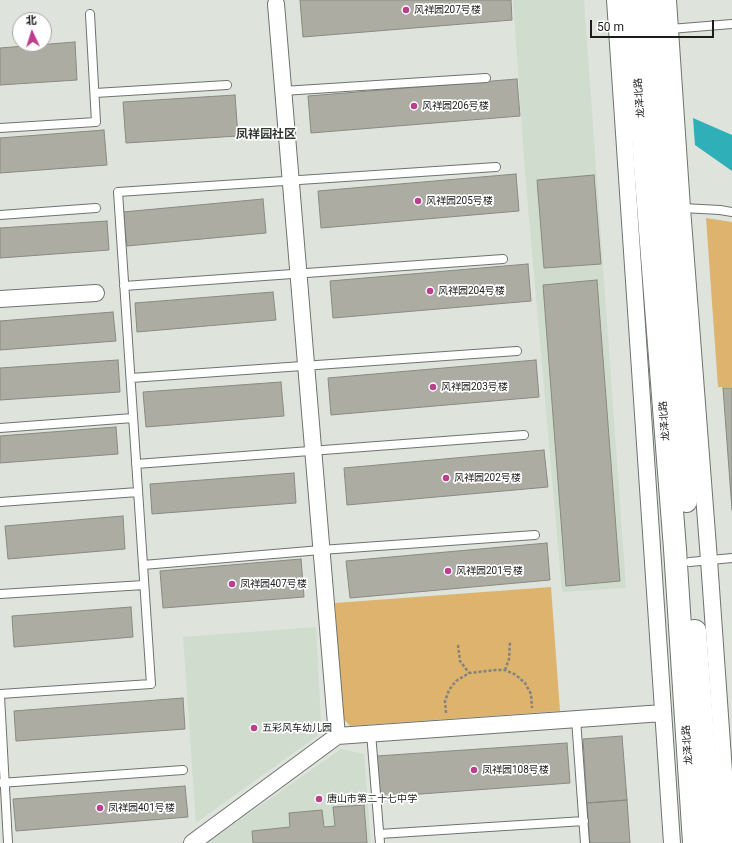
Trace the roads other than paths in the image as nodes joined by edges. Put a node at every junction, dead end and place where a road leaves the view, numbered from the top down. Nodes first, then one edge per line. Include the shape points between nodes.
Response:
1 (615, 0) edge
2 (632, 0) edge
3 (652, 0) edge
4 (668, 0) edge
5 (276, 4) dead end
6 (90, 14) dead end
7 (732, 24) edge
8 (670, 28) junction
9 (486, 78) dead end
10 (227, 85) dead end
11 (283, 91) junction
12 (95, 93) junction
13 (0, 128) edge
14 (496, 167) dead end
15 (290, 182) junction
16 (96, 208) dead end
17 (682, 208) junction
18 (732, 212) edge
19 (0, 215) edge
20 (503, 260) dead end
21 (298, 274) junction
22 (124, 286) junction
23 (96, 293) dead end
24 (0, 299) edge
25 (517, 350) dead end
26 (306, 366) junction
27 (130, 378) junction
28 (133, 418) junction
29 (0, 428) edge
30 (524, 435) dead end
31 (313, 451) junction
32 (136, 464) junction
33 (138, 492) junction
34 (0, 502) edge
35 (535, 535) dead end
36 (321, 550) junction
37 (732, 558) edge
38 (700, 561) junction
39 (143, 565) junction
40 (144, 585) junction
41 (0, 594) edge
42 (0, 695) edge
43 (663, 713) junction
44 (576, 719) junction
45 (371, 733) junction
46 (337, 736) junction
47 (184, 770) dead end
48 (2, 783) edge
49 (584, 821) junction
50 (379, 834) junction
51 (8, 843) edge
52 (192, 843) edge
53 (380, 843) edge
54 (585, 843) edge
55 (672, 843) edge
56 (694, 843) edge
57 (711, 843) edge
58 (729, 843) edge

1 - 43 street, 龙泽北路
2 - 56 main road, 龙泽北路 via 675,557
3 - 38 main road, 龙泽北路
4 - 8 street, 龙泽北路
5 - 11 street
6 - 12 lane
7 - 8 lane
8 - 17 street, 龙泽北路
9 - 11 lane
10 - 12 lane
11 - 15 street
12 - 13 lane via 96,122
14 - 15 lane
15 - 21 street
15 - 22 lane via 118,192
16 - 19 lane
17 - 18 lane
17 - 38 street, 龙泽北路
20 - 21 lane
21 - 22 lane
21 - 26 street
22 - 27 lane
23 - 24 street
25 - 26 lane
26 - 27 lane
26 - 31 street
27 - 28 lane
28 - 29 lane
28 - 32 lane
30 - 31 lane
31 - 32 lane
31 - 36 street
32 - 33 lane
33 - 34 lane
33 - 39 lane
35 - 36 lane
36 - 39 lane
36 - 46 street
37 - 38 lane
38 - 57 main road, 龙泽北路
38 - 58 street, 龙泽北路
39 - 40 lane
40 - 41 lane
40 - 42 lane via 151,684
42 - 48 lane
43 - 44 street
43 - 55 street, 龙泽北路
44 - 45 street
44 - 49 lane
45 - 46 street
45 - 50 lane
46 - 52 street
47 - 48 lane
48 - 51 lane
49 - 50 lane
49 - 54 lane
50 - 53 lane

